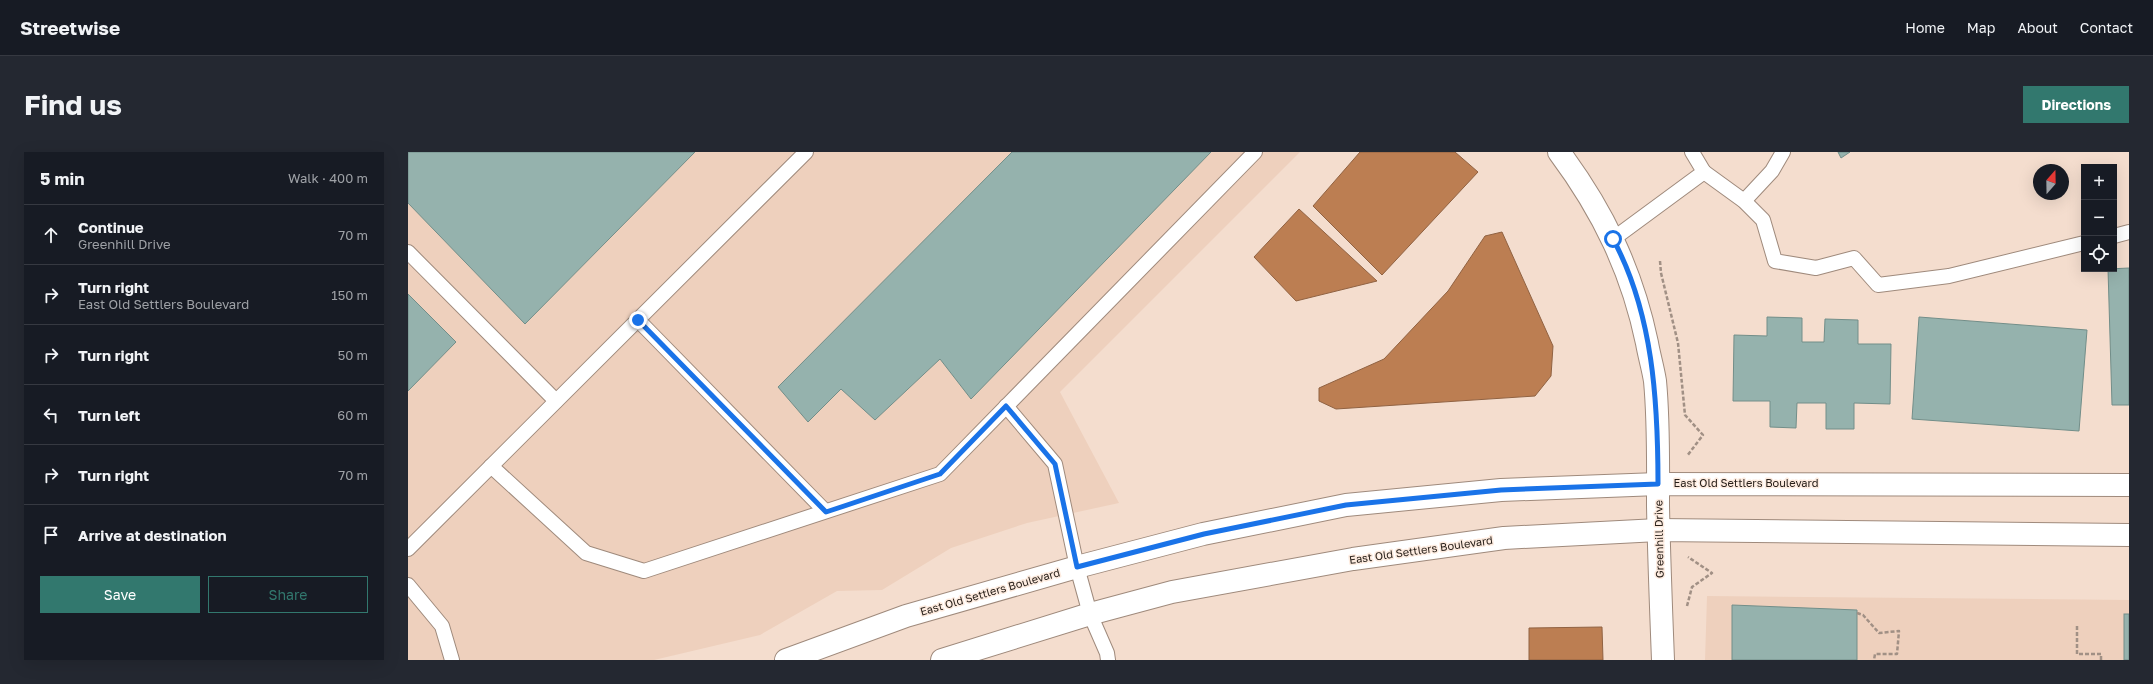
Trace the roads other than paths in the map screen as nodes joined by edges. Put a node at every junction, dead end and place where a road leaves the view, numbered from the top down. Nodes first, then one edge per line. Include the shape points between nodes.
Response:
1 (806, 152) edge
2 (1255, 152) edge
3 (1559, 152) edge
4 (1692, 152) edge
5 (1782, 152) edge
6 (1704, 172) junction
7 (1744, 200) junction
8 (2129, 232) edge
9 (2117, 235) edge
10 (1613, 239) junction
11 (2081, 244) edge
12 (408, 252) edge
13 (638, 320) junction
14 (556, 401) junction
15 (1006, 406) junction
16 (491, 466) junction
17 (1658, 484) junction
18 (2129, 485) edge
19 (826, 512) junction
20 (1658, 530) junction
21 (2129, 535) edge
22 (408, 549) edge
23 (1077, 567) junction
24 (408, 585) edge
25 (1090, 614) junction
26 (452, 660) edge
27 (786, 660) edge
28 (942, 660) edge
29 (1108, 660) edge
30 (1663, 660) edge

1 - 13 lane
2 - 15 lane
3 - 10 main road, Greenhill Drive via 1591,199
4 - 6 lane
5 - 7 lane via 1772,171
6 - 7 lane
6 - 10 lane
7 - 11 lane via 1763,220 1775,261 1816,268 1854,258 1878,285 1949,276
8 - 9 lane
10 - 17 main road, Greenhill Drive via 1635,293 1655,380
12 - 14 lane
13 - 14 lane
13 - 19 lane
14 - 16 lane
15 - 19 lane via 940,474
15 - 23 lane via 1055,464
16 - 19 lane via 586,553 644,571
16 - 22 lane
17 - 18 main road, East Old Settlers Boulevard
17 - 20 main road, Greenhill Drive
17 - 23 main road, East Old Settlers Boulevard via 1501,490 1346,505 1204,534
20 - 21 main road, East Old Settlers Boulevard
20 - 25 main road, East Old Settlers Boulevard via 1504,538 1353,559 1172,592
20 - 30 main road, Greenhill Drive
23 - 25 lane
23 - 27 main road, East Old Settlers Boulevard via 906,616
24 - 26 lane via 442,626
25 - 28 main road, East Old Settlers Boulevard
25 - 29 lane

